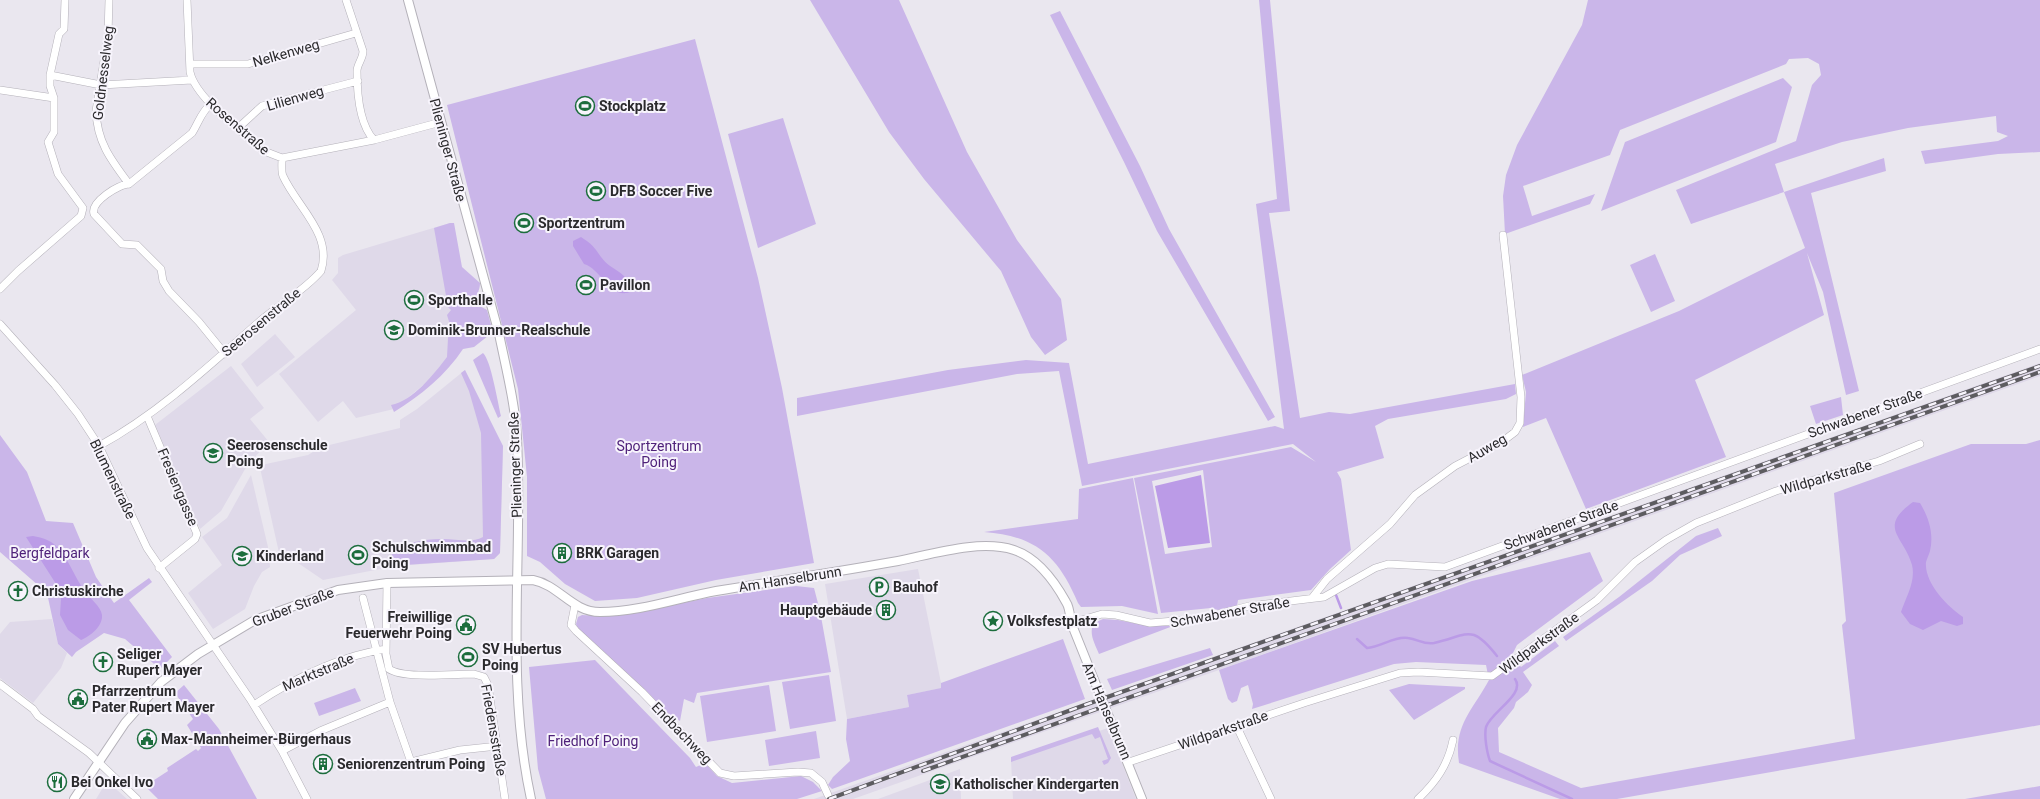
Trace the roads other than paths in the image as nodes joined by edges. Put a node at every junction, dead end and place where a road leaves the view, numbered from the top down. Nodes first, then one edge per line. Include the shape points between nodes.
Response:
1 (65, 0) edge
2 (109, 0) edge
3 (187, 0) edge
4 (346, 0) edge
5 (408, 0) edge
6 (356, 33) junction
7 (190, 64) junction
8 (50, 75) junction
9 (192, 80) junction
10 (358, 81) junction
11 (100, 85) junction
12 (0, 90) edge
13 (54, 98) junction
14 (211, 104) junction
15 (441, 122) junction
16 (238, 128) junction
17 (374, 140) junction
18 (282, 158) junction
19 (129, 184) junction
20 (1503, 235) dead end
21 (0, 289) edge
22 (0, 324) edge
23 (2040, 349) edge
24 (225, 354) junction
25 (148, 416) junction
26 (1920, 444) dead end
27 (99, 446) junction
28 (159, 568) junction
29 (517, 580) junction
30 (387, 583) junction
31 (363, 598) dead end
32 (1312, 598) junction
33 (575, 605) junction
34 (1071, 623) junction
35 (212, 645) junction
36 (386, 649) junction
37 (376, 650) junction
38 (0, 684) edge
39 (390, 702) junction
40 (254, 705) junction
41 (1237, 727) junction
42 (1453, 740) dead end
43 (498, 746) junction
44 (282, 751) junction
45 (98, 761) junction
46 (1129, 762) junction
47 (828, 795) dead end
48 (74, 799) edge
49 (137, 799) edge
50 (307, 799) edge
51 (505, 799) edge
52 (531, 799) edge
53 (1142, 799) edge
54 (1271, 799) edge
55 (1418, 799) edge

1 - 8 street via 64,29 59,34
2 - 11 street, Goldnesselweg via 108,35
3 - 7 street, Rosenstraße
4 - 6 street
5 - 15 street, Plieninger Straße
6 - 7 street, Nelkenweg via 248,64
6 - 10 street via 363,51 363,59 357,69
7 - 9 street, Rosenstraße
8 - 11 street
8 - 13 street
9 - 11 street
9 - 14 street, Rosenstraße
10 - 16 street, Lilienweg via 262,106
10 - 17 street via 367,132
11 - 19 street, Goldnesselweg via 96,111 98,136
12 - 13 street
13 - 21 street via 54,132 48,142 58,174 83,208 83,212
14 - 16 street, Rosenstraße
14 - 19 street via 200,115 192,133
15 - 17 street, Rosenstraße
15 - 29 street, Plieninger Straße via 499,334 510,385 517,437
16 - 18 street, Rosenstraße via 264,151
17 - 18 street, Rosenstraße
18 - 24 street, Seerosenstraße via 282,175 321,240 325,260 317,276 260,321
19 - 24 street via 122,184 95,204 92,210 94,214 122,244 137,244 162,270 163,281 169,292 199,322
20 - 32 street, Auweg via 1521,397 1520,423 1515,432 1503,441 1455,466 1415,495 1390,524 1328,579
22 - 27 street, Blumenstraße via 55,385
23 - 32 street, Schwabener Straße via 1452,565 1432,568 1388,564 1375,568 1324,597
24 - 25 street, Seerosenstraße
25 - 27 street, Seerosenstraße
25 - 28 street, Fresiengasse via 197,534
26 - 41 street, Wildparkstraße via 1879,461 1776,491 1696,523 1635,562 1596,600 1492,676 1400,673
27 - 28 street, Blumenstraße via 129,512
28 - 35 street, Blumenstraße
29 - 30 street, Gruber Straße
29 - 33 street, Am Hanselbrunn via 533,580 546,584
29 - 52 street, Plieninger Straße via 517,703
30 - 35 street, Gruber Straße via 338,590 312,598 259,618
30 - 36 street, Friedensstraße
31 - 37 street
32 - 34 street, Schwabener Straße via 1249,606 1216,615 1166,623 1150,623 1102,614
33 - 34 street, Am Hanselbrunn via 600,612 633,608 714,592 997,546 1025,555 1043,569 1067,603
33 - 47 street, Endbachweg via 571,625 576,631 642,692 720,773 734,776 811,773 822,782
34 - 46 street, Am Hanselbrunn
35 - 40 street
35 - 45 street, Gruber Straße via 161,682 124,723
36 - 37 street, Marktstraße
36 - 43 street, Friedensstraße via 389,669 395,673 474,674 484,677 488,685
37 - 39 street
37 - 40 street, Marktstraße via 290,682
38 - 45 street
39 - 43 street via 411,762 460,750
39 - 44 street via 320,731
40 - 44 street
41 - 46 street, Wildparkstraße
41 - 54 street
42 - 55 street via 1442,772
43 - 51 street, Friedensstraße
44 - 50 street
45 - 48 street, Gruber Straße
45 - 49 street
46 - 53 street, Am Hanselbrunn

